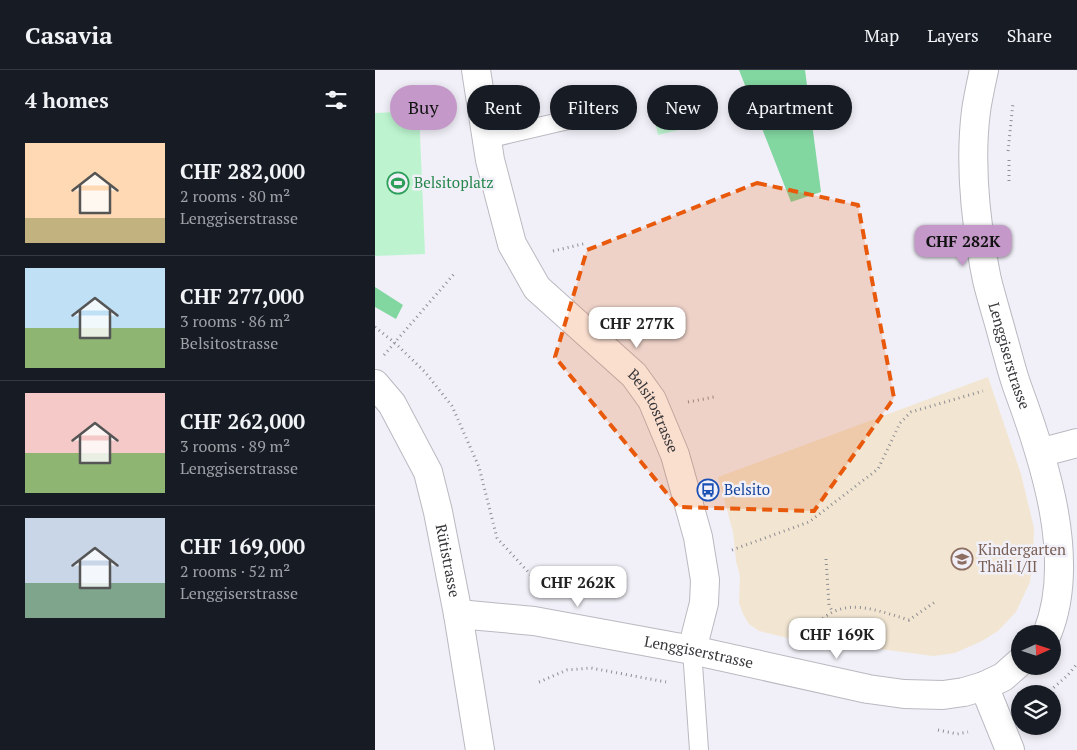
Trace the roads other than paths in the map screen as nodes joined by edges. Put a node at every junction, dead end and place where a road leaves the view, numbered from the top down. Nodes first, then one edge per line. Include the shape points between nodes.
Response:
1 (476, 70) edge
2 (984, 70) edge
3 (550, 124) edge
4 (487, 139) junction
5 (375, 384) edge
6 (1077, 443) edge
7 (1043, 452) junction
8 (458, 614) junction
9 (1052, 625) edge
10 (692, 650) junction
11 (1011, 669) edge
12 (984, 686) junction
13 (481, 750) edge
14 (699, 750) edge
15 (1009, 750) edge

1 - 4 street, Belsitostrasse
2 - 7 street, Lenggiserstrasse via 973,151 979,235 987,281 1017,387
3 - 4 lane
4 - 10 street, Belsitostrasse via 512,244 537,288 634,376 652,400 662,421 675,455 703,561 704,603
5 - 8 street, Rütistrasse via 392,404 428,472
6 - 7 street
7 - 9 street, Lenggiserstrasse via 1063,516 1069,561 1061,607
8 - 10 street, Lenggiserstrasse via 534,621
8 - 13 street, Rütistrasse
10 - 12 street, Lenggiserstrasse via 904,694 943,695
10 - 14 lane
11 - 12 street, Lenggiserstrasse
12 - 15 street

